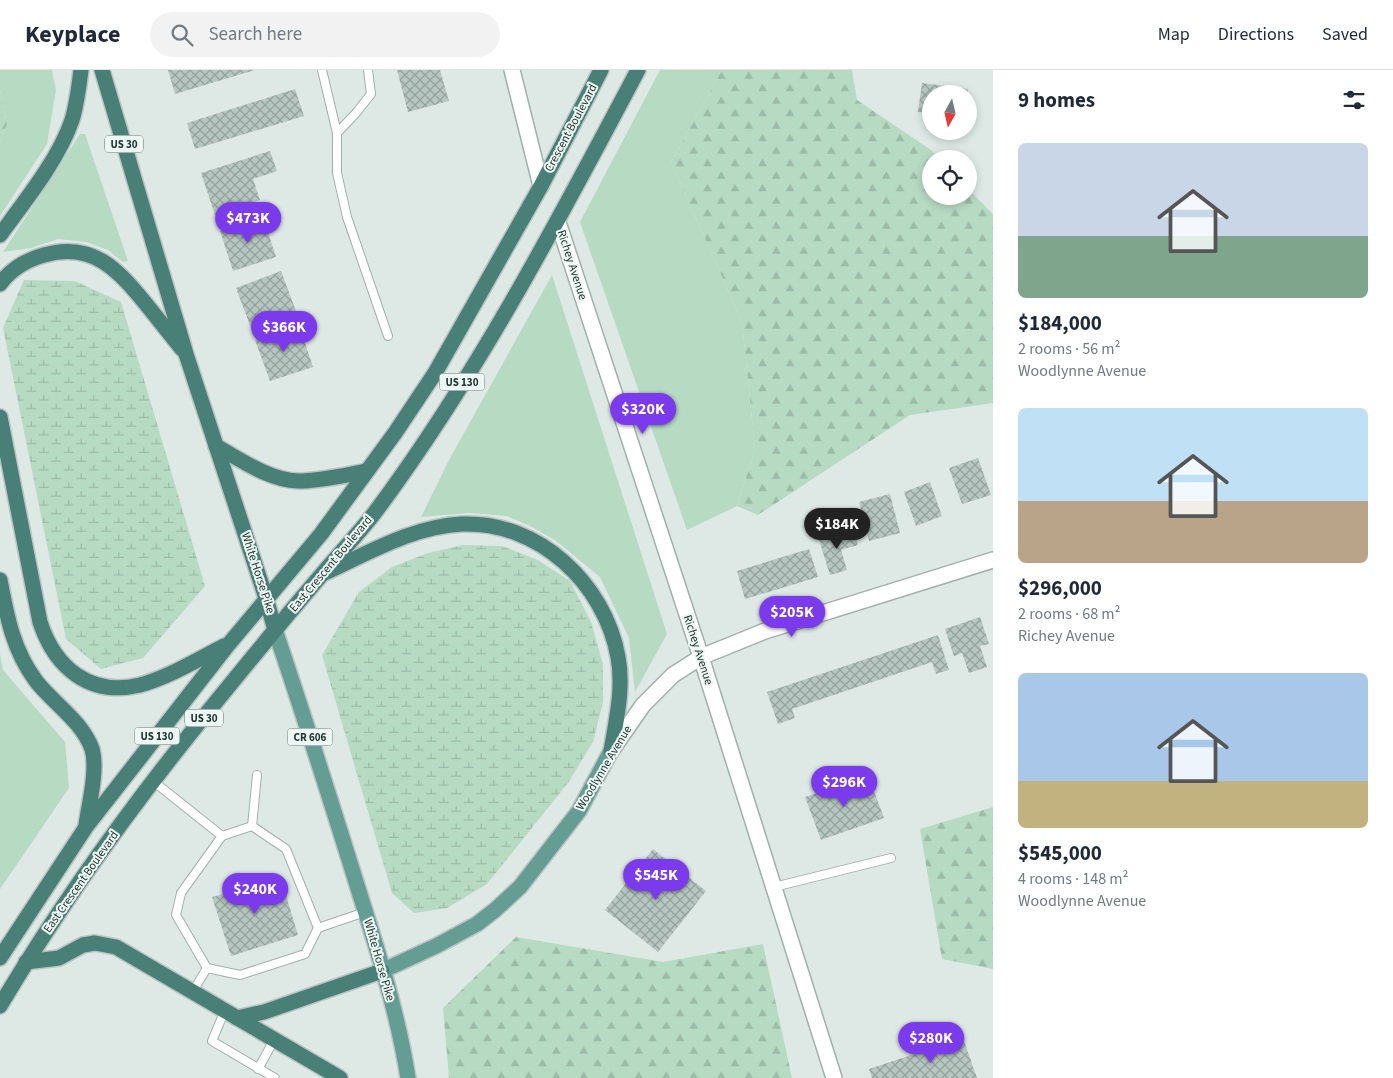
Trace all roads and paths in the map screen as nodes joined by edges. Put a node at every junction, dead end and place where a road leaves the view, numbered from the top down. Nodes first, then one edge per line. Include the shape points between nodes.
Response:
1 (81, 70) edge
2 (102, 70) edge
3 (322, 70) edge
4 (368, 70) edge
5 (512, 70) edge
6 (601, 70) edge
7 (638, 70) edge
8 (337, 133) junction
9 (541, 186) junction
10 (558, 222) junction
11 (0, 234) edge
12 (0, 284) edge
13 (388, 336) dead end
14 (186, 354) junction
15 (0, 417) edge
16 (216, 446) junction
17 (367, 471) junction
18 (993, 560) edge
19 (322, 574) junction
20 (0, 580) edge
21 (266, 598) junction
22 (275, 630) junction
23 (228, 645) junction
24 (701, 657) junction
25 (611, 751) junction
26 (257, 775) dead end
27 (153, 781) junction
28 (252, 826) junction
29 (86, 827) junction
30 (222, 836) junction
31 (890, 858) dead end
32 (774, 887) junction
33 (365, 912) junction
34 (318, 928) junction
35 (0, 958) edge
36 (26, 962) junction
37 (207, 968) junction
38 (382, 971) junction
39 (193, 991) junction
40 (0, 1006) edge
41 (231, 1014) junction
42 (274, 1040) junction
43 (258, 1069) junction
44 (335, 1077) edge
45 (275, 1078) edge
46 (408, 1078) edge
47 (834, 1078) edge

1 - 11 highway via 73,118 65,139
2 - 14 highway, White Horse Pike / US 30
3 - 8 lane
4 - 8 lane via 371,94
5 - 9 street
6 - 9 highway, Crescent Boulevard / US 130
7 - 10 highway, East Crescent Boulevard / US 130
8 - 13 lane via 338,173 347,217
9 - 17 highway, East Crescent Boulevard / US 130 via 435,373
10 - 19 highway, East Crescent Boulevard / US 130 via 427,439 374,513
10 - 24 street, Richey Avenue
12 - 14 highway via 20,264 53,252 69,252 101,260 124,278
14 - 16 highway, White Horse Pike / US 30
15 - 23 highway via 40,622 60,662 98,685 128,687 156,680
16 - 17 highway via 253,467 296,481
16 - 21 highway, White Horse Pike / US 30
17 - 21 highway, East Crescent Boulevard / US 130
18 - 24 street, Woodlynne Avenue via 765,631
19 - 22 highway, East Crescent Boulevard / US 30
19 - 25 highway via 394,541 432,528 462,524 486,526 533,540 573,569 599,603 612,632 619,659 620,686
20 - 29 highway via 16,648 37,682 77,725 92,750 94,770
21 - 22 highway, White Horse Pike / US 30
21 - 23 highway, East Crescent Boulevard / US 130
22 - 27 highway, East Crescent Boulevard / US 30
22 - 33 main road, White Horse Pike / CR 606
23 - 29 highway, East Crescent Boulevard / US 130
24 - 25 street, Woodlynne Avenue via 673,675 643,706
24 - 32 street, Richey Avenue
25 - 38 main road, Woodlynne Avenue via 580,811 520,888 477,924
26 - 28 lane
27 - 30 lane
27 - 36 highway, East Crescent Boulevard / US 30
28 - 30 lane
28 - 34 lane via 286,849
29 - 35 highway, East Crescent Boulevard
30 - 37 lane via 182,892 176,915
31 - 32 lane
32 - 47 street, Richey Avenue
33 - 34 lane
33 - 38 main road, White Horse Pike
34 - 37 lane via 305,954 240,975
36 - 39 highway via 59,958 83,945 106,944
36 - 40 highway, East Crescent Boulevard / US 30
37 - 39 lane
38 - 41 highway via 264,1012
38 - 46 main road, White Horse Pike
39 - 41 highway
41 - 42 highway
41 - 43 lane via 212,1041
42 - 43 lane
42 - 44 highway
43 - 45 lane

